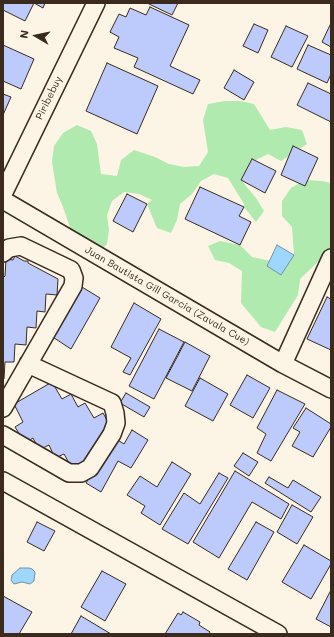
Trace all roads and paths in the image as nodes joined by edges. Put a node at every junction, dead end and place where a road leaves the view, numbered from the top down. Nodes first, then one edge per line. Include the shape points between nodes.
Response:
1 (96, 3) edge
2 (3, 194) edge
3 (3, 200) edge
4 (3, 253) edge
5 (331, 258) edge
6 (28, 364) junction
7 (284, 364) junction
8 (331, 390) edge
9 (3, 408) edge
10 (3, 435) edge
11 (3, 481) edge
12 (278, 634) edge

1 - 2 street, Piribebuy
3 - 7 street, Juan Bautista Gill Garcia (Zavala Cue)
4 - 6 street via 9,248 21,246 71,270 74,278 73,286
5 - 7 street
6 - 9 street
6 - 10 street via 112,403 116,423 112,434 90,468 81,473 70,473
7 - 8 street, Juan Bautista Gill Garcia (Zavala Cue)
11 - 12 street

